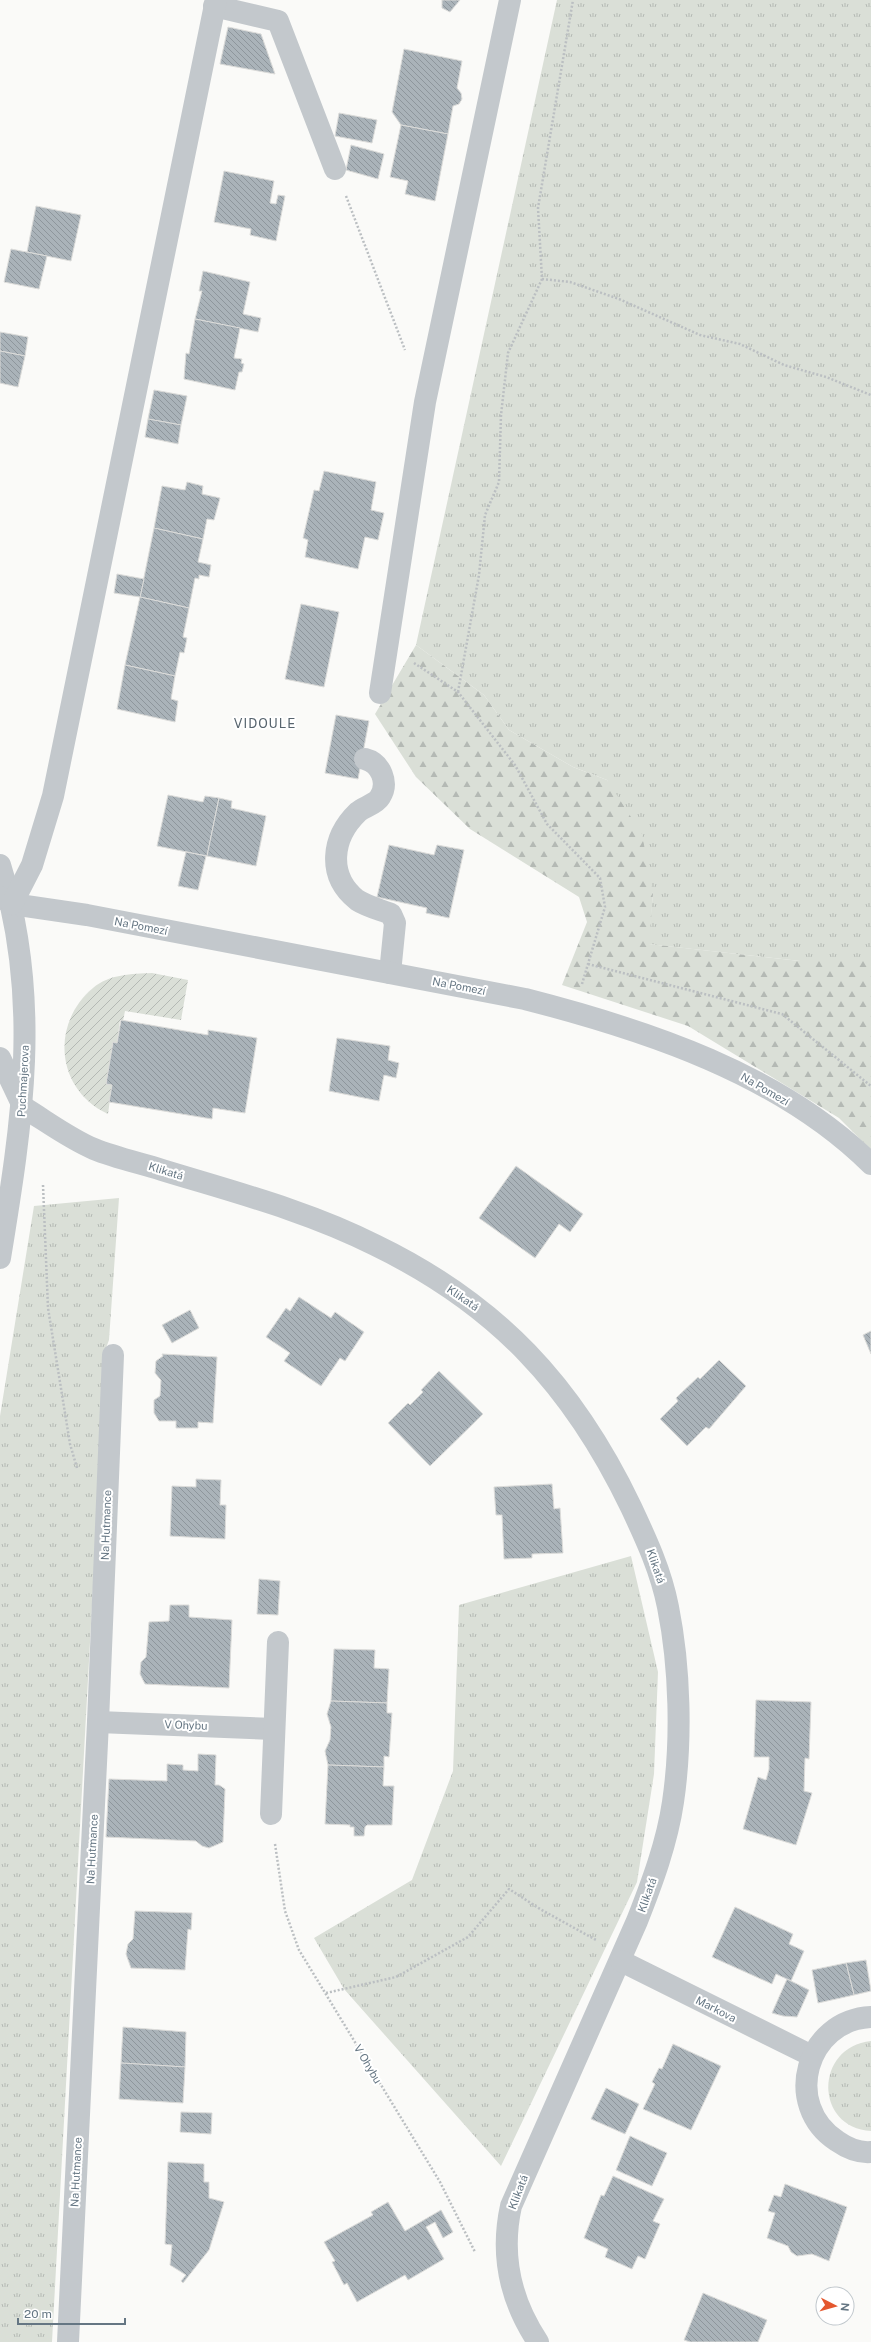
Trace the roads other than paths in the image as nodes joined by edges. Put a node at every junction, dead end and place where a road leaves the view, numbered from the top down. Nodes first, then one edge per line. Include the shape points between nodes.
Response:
1 (510, 0) edge
2 (215, 3) edge
3 (335, 169) road end
4 (380, 692) dead end
5 (365, 759) dead end
6 (0, 865) edge
7 (6, 900) edge
8 (390, 973) junction
9 (0, 1058) edge
10 (22, 1107) junction
11 (871, 1164) edge
12 (0, 1258) edge
13 (113, 1355) dead end
14 (278, 1642) dead end
15 (98, 1722) junction
16 (274, 1729) junction
17 (271, 1814) dead end
18 (621, 1961) junction
19 (871, 2017) edge
20 (812, 2056) junction
21 (871, 2152) edge
22 (68, 2342) edge
23 (538, 2342) edge

1 - 4 street via 425,402
2 - 3 street via 278,21
2 - 7 street via 53,796 32,865
5 - 8 street via 373,761 381,772 385,786 380,799 358,812 345,830 335,864 338,878 358,900 391,914 395,923
6 - 7 street, Puchmajerova
7 - 8 street, Na Pomezí
7 - 10 street, Puchmajerova via 25,1004
8 - 11 street, Na Pomezí via 574,1011 674,1043 750,1078 823,1124
9 - 10 street
10 - 12 street, Puchmajerova
10 - 18 street, Klikatá via 93,1148 324,1222 378,1246 469,1301 505,1329 553,1380 575,1408 595,1438 647,1541 668,1605 674,1652 677,1720 673,1802 652,1883
13 - 15 street, Na Hutmance
14 - 16 street
15 - 16 street, V Ohybu
15 - 22 street, Na Hutmance
16 - 17 street
18 - 20 street, Markova
18 - 23 street, Klikatá via 514,2196 508,2217 507,2256 512,2290 522,2318
19 - 20 street via 840,2025 824,2039
20 - 21 street via 806,2077 807,2098 814,2118 828,2135 845,2147

